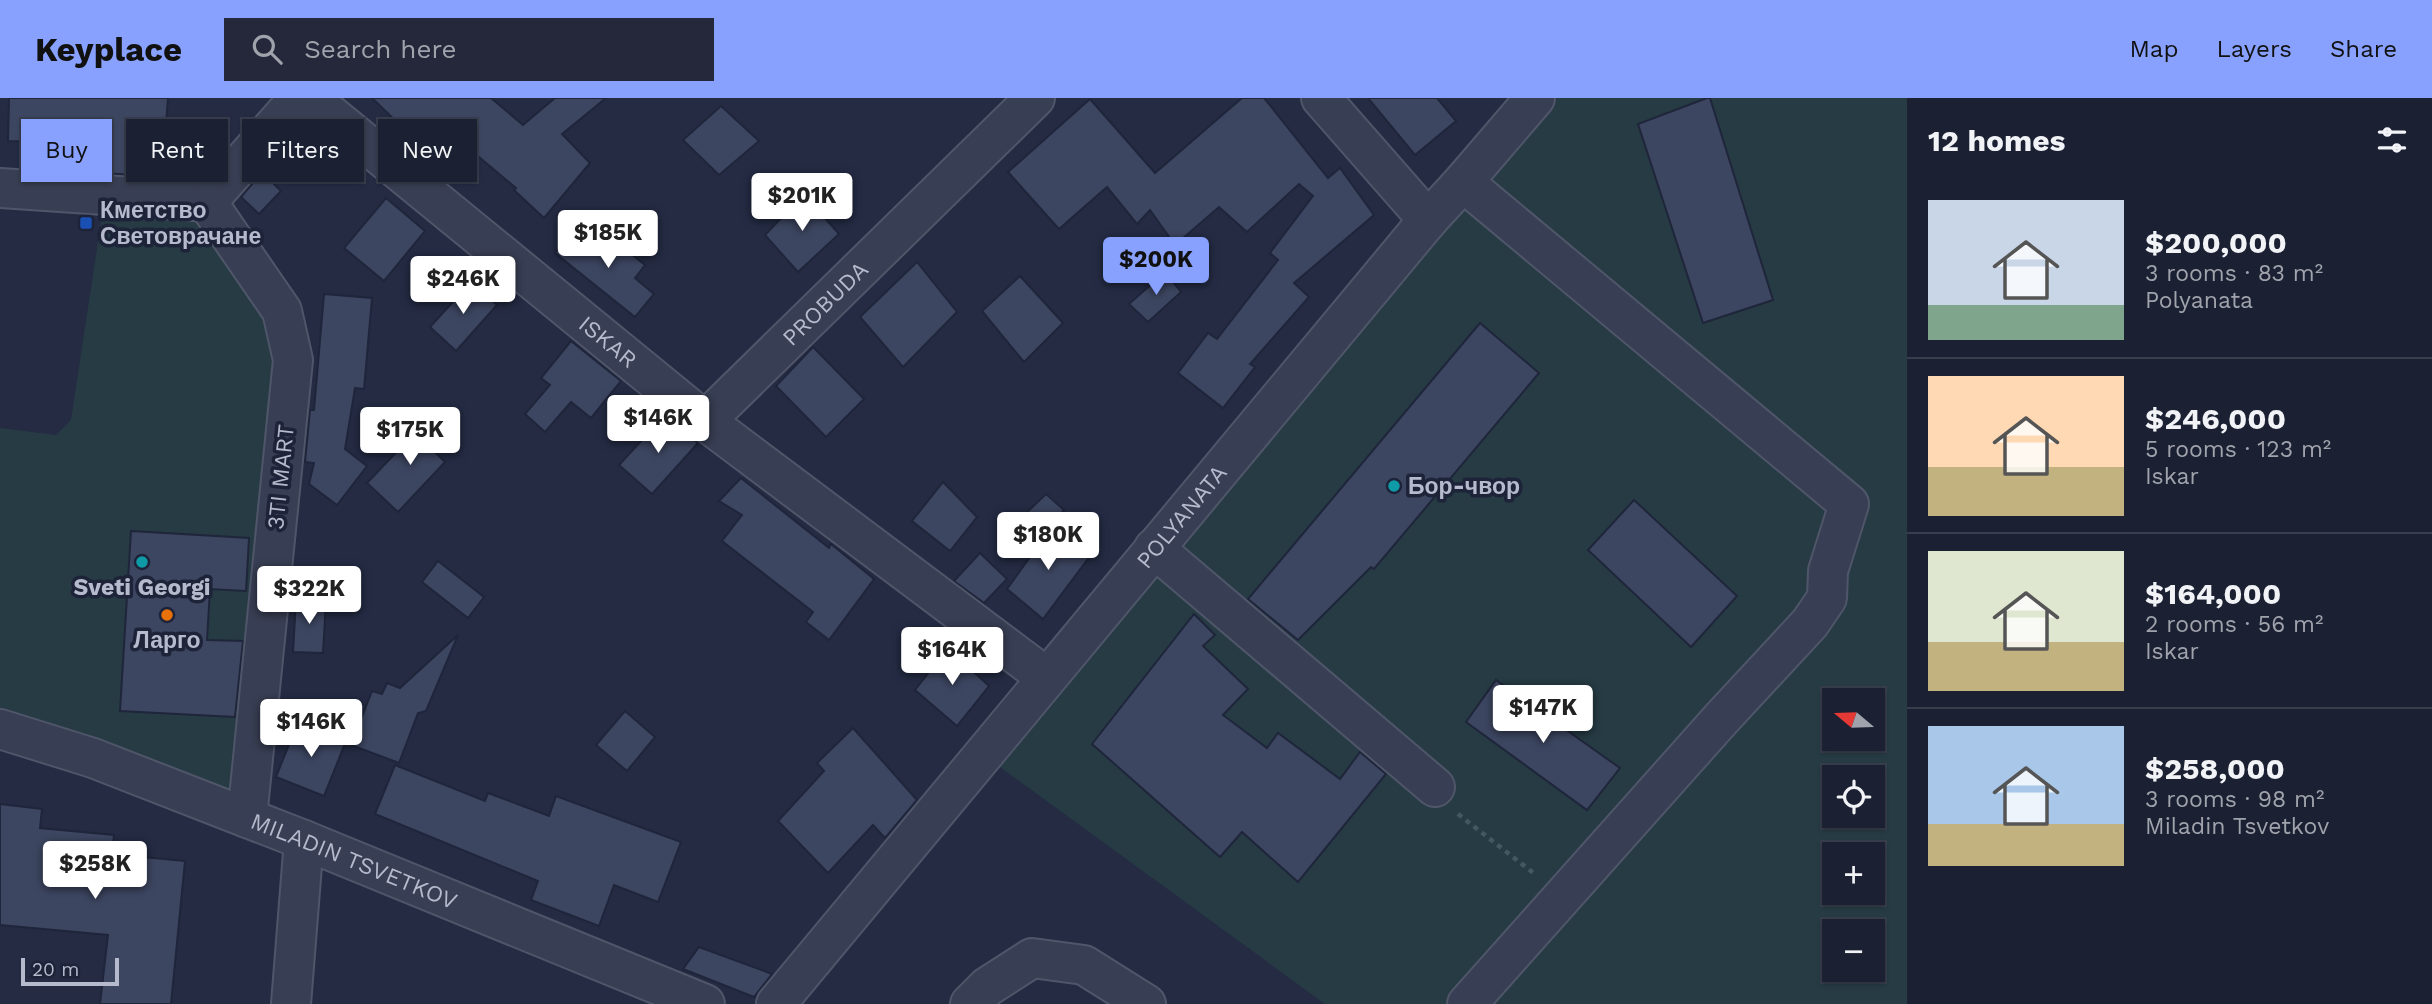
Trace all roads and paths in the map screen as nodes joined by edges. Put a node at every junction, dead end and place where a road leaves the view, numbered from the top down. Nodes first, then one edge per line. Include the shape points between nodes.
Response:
1 (299, 98) edge
2 (310, 98) edge
3 (1035, 98) edge
4 (1321, 98) edge
5 (1535, 98) edge
6 (1464, 183) junction
7 (0, 188) edge
8 (207, 202) junction
9 (1428, 220) junction
10 (705, 421) junction
11 (1154, 548) junction
12 (1046, 677) junction
13 (0, 729) edge
14 (1435, 787) joint
15 (247, 818) junction
16 (304, 841) junction
17 (1564, 897) junction
18 (291, 1004) edge
19 (705, 1004) edge
20 (776, 1004) edge
21 (971, 1004) edge
22 (1146, 1004) edge
23 (1468, 1004) edge

1 - 8 street
2 - 10 street, ISKAR
3 - 10 street, PROBUDA
4 - 9 street
5 - 6 street, POLYANATA
6 - 9 street, POLYANATA
6 - 17 street via 1849,504 1828,571 1827,598 1810,623 1712,711
7 - 8 street
8 - 15 street, 3TI MART via 282,311 293,359
9 - 11 street, POLYANATA
10 - 12 street, ISKAR
11 - 12 street, POLYANATA
11 - 14 street
12 - 20 street, POLYANATA
13 - 15 street, MILADIN TSVETKOV via 93,758
14 - 17 path via 1462,820
15 - 16 street, MILADIN TSVETKOV
16 - 18 street
16 - 19 street, MILADIN TSVETKOV
17 - 23 street
21 - 22 street via 987,987 1032,958 1084,965

